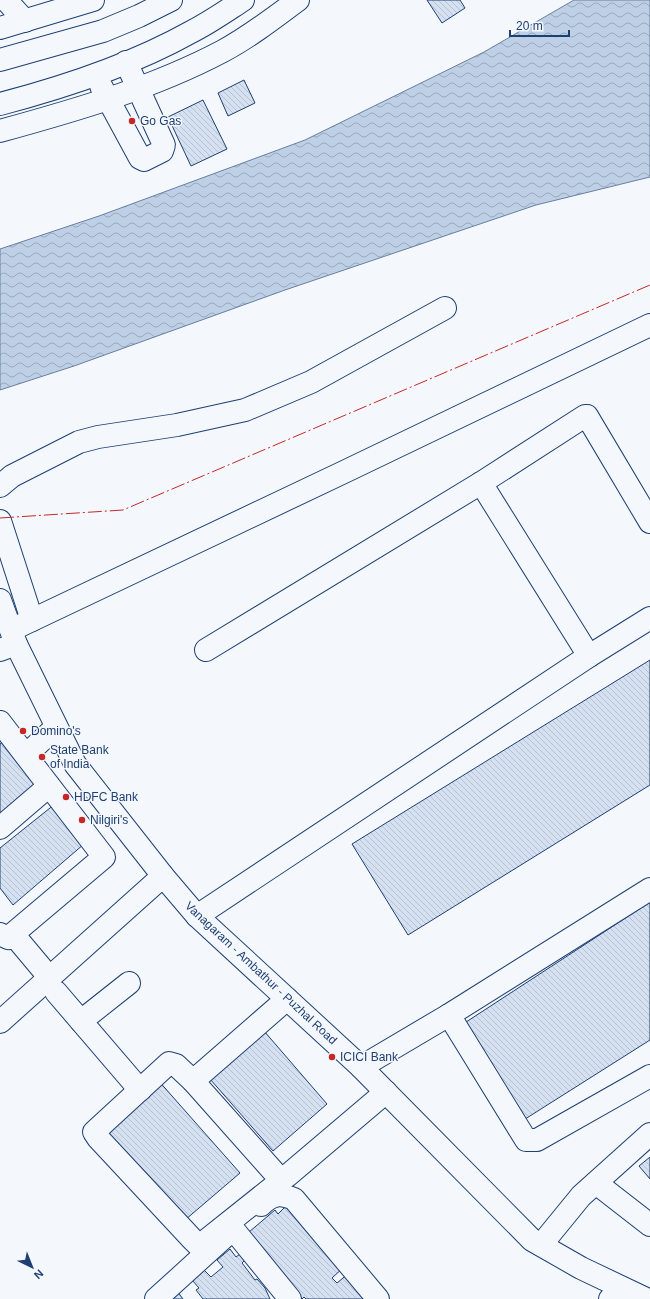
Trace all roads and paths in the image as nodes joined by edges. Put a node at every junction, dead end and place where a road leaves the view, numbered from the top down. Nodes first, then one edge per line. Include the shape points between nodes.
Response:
1 (6, 0) edge
2 (93, 0) edge
3 (170, 0) edge
4 (243, 0) edge
5 (298, 0) edge
6 (25, 21) junction
7 (0, 28) edge
8 (0, 60) edge
9 (126, 62) junction
10 (95, 75) junction
11 (138, 88) junction
12 (107, 99) junction
13 (0, 104) edge
14 (0, 131) edge
15 (446, 308) dead end
16 (650, 325) edge
17 (481, 483) junction
18 (0, 486) edge
19 (0, 521) edge
20 (650, 522) edge
21 (650, 618) edge
22 (32, 620) junction
23 (6, 627) edge
24 (206, 650) dead end
25 (589, 656) junction
26 (1, 724) edge
27 (56, 727) junction
28 (26, 755) junction
29 (49, 786) junction
30 (0, 828) edge
31 (163, 876) junction
32 (650, 889) edge
33 (197, 916) junction
34 (7, 934) edge
35 (129, 983) dead end
36 (53, 985) junction
37 (287, 999) junction
38 (449, 1015) junction
39 (0, 1022) edge
40 (81, 1022) junction
41 (361, 1068) junction
42 (650, 1076) edge
43 (193, 1081) junction
44 (140, 1090) junction
45 (386, 1092) junction
46 (650, 1134) edge
47 (281, 1180) junction
48 (596, 1183) junction
49 (650, 1225) edge
50 (233, 1229) junction
51 (540, 1245) junction
52 (629, 1296) edge
53 (156, 1299) edge
54 (290, 1299) edge
55 (378, 1299) edge

1 - 6 main road
2 - 6 main road
3 - 8 main road via 103,31
4 - 9 main road via 191,32
5 - 11 main road via 224,51
6 - 7 main road
9 - 10 main road
9 - 11 main road
10 - 12 main road
10 - 13 main road
11 - 12 main road
11 - 12 main road via 164,145 162,151 147,160 140,158
12 - 14 main road
15 - 18 main road via 311,382 245,410 177,425 98,436 79,442 12,476
16 - 22 main road
17 - 20 main road via 587,416
17 - 24 main road
17 - 25 main road
19 - 22 main road
21 - 25 main road
22 - 23 main road
23 - 27 main road, Vanagaram - Ambathur - Puzhal Road
25 - 33 main road
26 - 28 main road
27 - 28 main road
27 - 31 main road, Vanagaram - Ambathur - Puzhal Road via 75,764
28 - 29 main road
29 - 30 main road
29 - 34 main road via 104,857
31 - 33 main road, Vanagaram - Ambathur - Puzhal Road
31 - 36 main road
32 - 38 main road
33 - 37 main road, Vanagaram - Ambathur - Puzhal Road
34 - 36 main road
35 - 40 main road
36 - 39 main road
36 - 40 main road
37 - 41 main road, Vanagaram - Ambathur - Puzhal Road
37 - 43 main road
38 - 41 main road
38 - 42 main road via 526,1140 537,1140
40 - 44 main road
41 - 45 main road, Vanagaram - Ambathur - Puzhal Road
43 - 44 main road via 176,1065 168,1064
43 - 47 main road
44 - 47 main road via 99,1126 94,1132 95,1135 197,1244 202,1244
45 - 47 main road
45 - 51 main road, Vanagaram - Ambathur - Puzhal Road via 532,1240
46 - 48 main road
48 - 49 main road
48 - 51 main road via 581,1196
50 - 53 main road
50 - 54 main road
50 - 55 main road via 274,1195 294,1199
51 - 52 main road, Vanagaram - Ambathur - Puzhal Road

